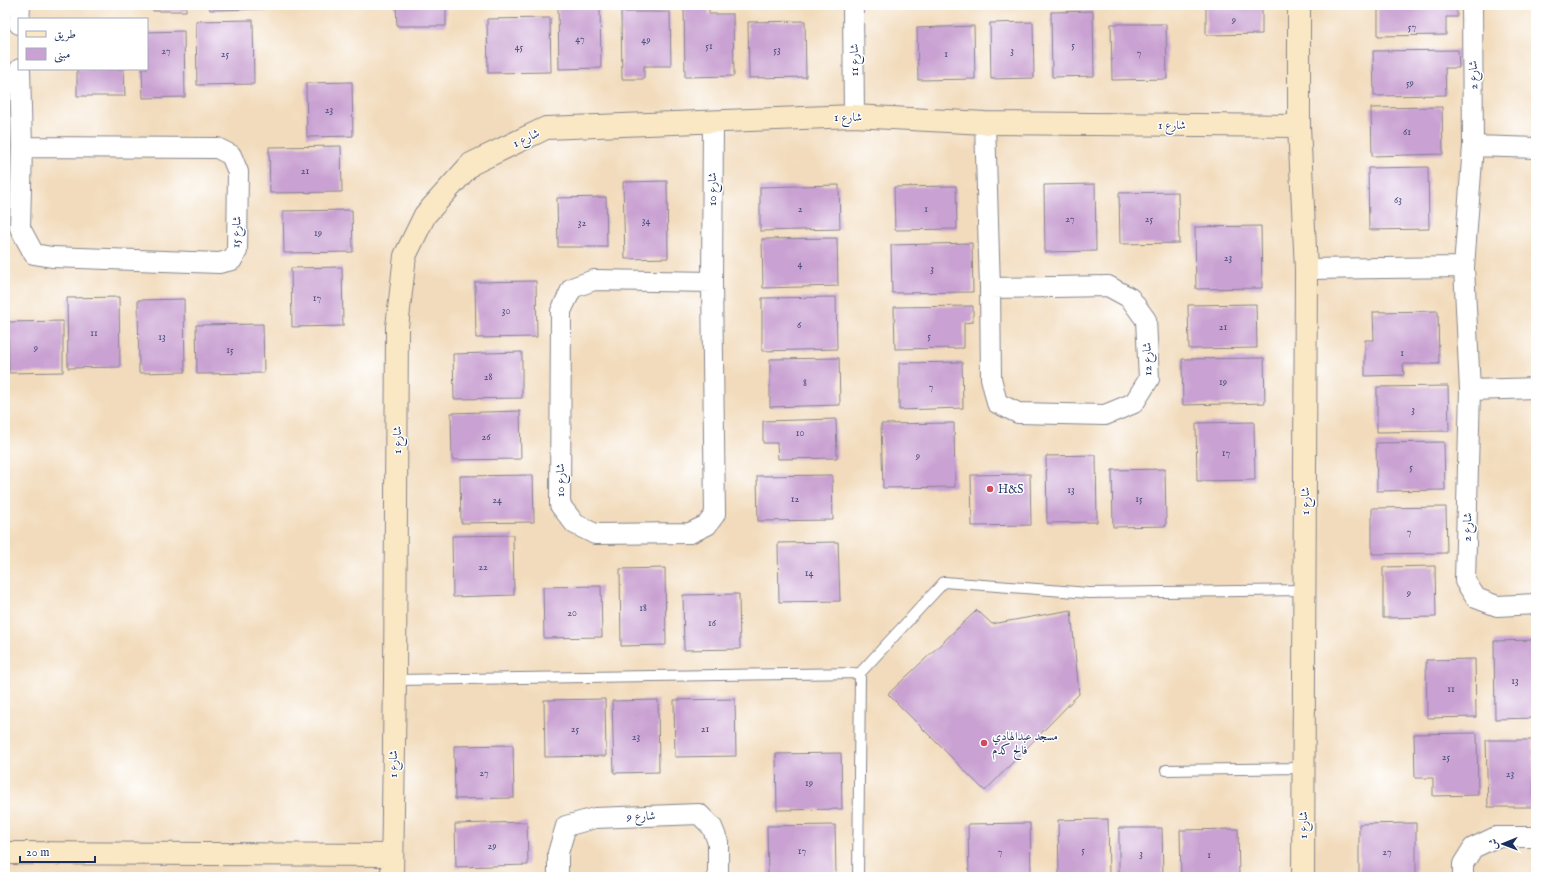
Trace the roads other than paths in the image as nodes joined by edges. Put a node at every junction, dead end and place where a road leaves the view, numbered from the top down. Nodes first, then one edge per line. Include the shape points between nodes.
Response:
1 (20, 5) edge
2 (853, 5) edge
3 (1299, 5) edge
4 (1472, 5) edge
5 (19, 18) edge
6 (5, 19) edge
7 (18, 19) edge
8 (20, 70) edge
9 (854, 116) junction
10 (713, 120) junction
11 (985, 123) junction
12 (1299, 126) junction
13 (1474, 146) junction
14 (22, 147) junction
15 (1536, 148) edge
16 (1464, 267) junction
17 (1306, 269) junction
18 (712, 282) junction
19 (990, 288) junction
20 (1536, 388) edge
21 (1470, 390) junction
22 (1305, 590) junction
23 (1536, 604) edge
24 (860, 673) junction
25 (395, 680) junction
26 (1304, 768) junction
27 (1166, 770) dead end
28 (1536, 837) edge
29 (5, 853) edge
30 (391, 855) junction
31 (392, 877) edge
32 (558, 877) edge
33 (718, 877) edge
34 (858, 877) edge
35 (1303, 877) edge
36 (1463, 877) edge

1 - 5 street
2 - 9 street, شارع 11
3 - 12 street, شارع 1
4 - 13 street, شارع 2
6 - 7 street
8 - 14 street, شارع 15
9 - 10 street, شارع 1
9 - 11 street, شارع 1
10 - 18 street, شارع 10
10 - 25 street, شارع 1 via 546,128 471,164 425,215 405,256 397,327
11 - 12 street, شارع 1
11 - 19 street, شارع 12
12 - 17 street, شارع 1
13 - 15 street
13 - 16 street, شارع 2
14 - 14 street, شارع 15 via 217,148 231,155 238,172 237,251 232,260 219,264 52,257 34,254 20,228
16 - 17 street
16 - 21 street, شارع 2
17 - 22 street, شارع 1
18 - 18 street, شارع 10 via 715,514 707,525 690,533 595,534 575,524 560,504 561,311 572,288 594,280
19 - 19 street, شارع 12 via 991,378 997,404 1018,413 1105,415 1134,403 1149,379 1146,320 1130,298 1108,286
20 - 21 street
21 - 23 street, شارع 2 via 1465,581 1476,598 1497,606
22 - 24 lane via 1089,593 944,582
22 - 26 street, شارع 1
24 - 25 lane
24 - 34 lane
25 - 30 street, شارع 1
26 - 27 lane
26 - 35 street, شارع 1
28 - 36 street via 1496,837 1473,848 1463,864
29 - 30 street
30 - 31 street, شارع 1
32 - 33 street, شارع 9 via 558,853 566,826 595,818 700,814 712,827 718,842

